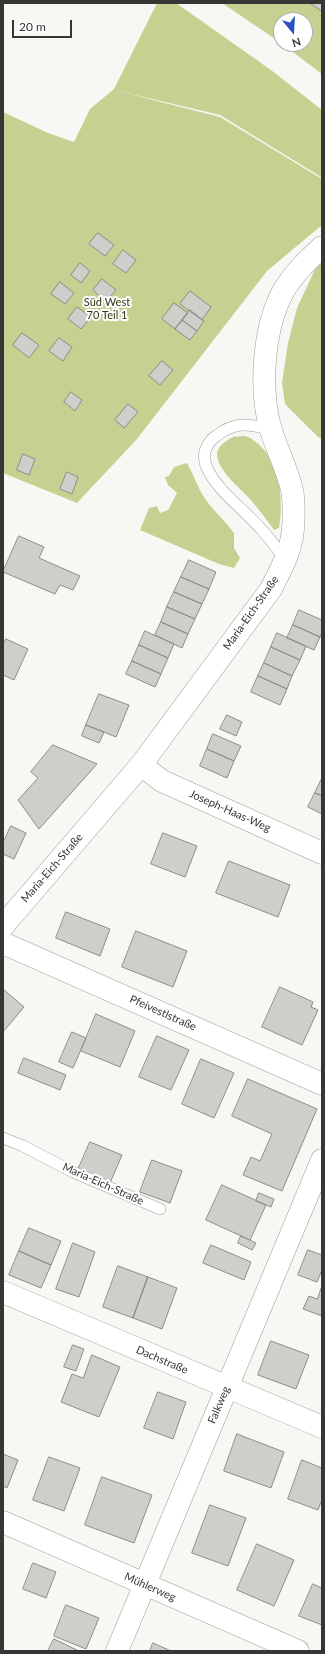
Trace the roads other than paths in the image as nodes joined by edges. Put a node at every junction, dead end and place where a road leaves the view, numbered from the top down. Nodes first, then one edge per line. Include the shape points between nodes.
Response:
1 (322, 247) edge
2 (270, 429) junction
3 (286, 560) junction
4 (141, 765) junction
5 (322, 853) edge
6 (3, 926) edge
7 (3, 943) edge
8 (322, 1084) edge
9 (3, 1138) edge
10 (322, 1160) edge
11 (160, 1209) dead end
12 (3, 1292) edge
13 (226, 1387) junction
14 (322, 1427) edge
15 (3, 1522) edge
16 (144, 1584) junction
17 (117, 1651) edge
18 (298, 1651) edge

1 - 2 street, Maria-Eich-Straße via 303,264 284,290 276,308 265,355 264,380
2 - 3 street, Maria-Eich-Straße via 292,491 293,529
2 - 3 lane via 248,423 226,428 211,440 204,452 206,467 219,486 261,529
3 - 4 street, Maria-Eich-Straße via 271,589
4 - 5 street, Joseph-Haas-Weg via 162,781
4 - 6 street, Maria-Eich-Straße
7 - 8 street, Pfeivestlstraße
9 - 11 lane, Maria-Eich-Straße via 73,1172
10 - 13 street, Falkweg
12 - 13 street, Dachstraße
13 - 14 street, Dachstraße
13 - 16 street, Falkweg
15 - 16 street, Mühlerweg
16 - 17 street, Falkweg
16 - 18 street, Mühlerweg

